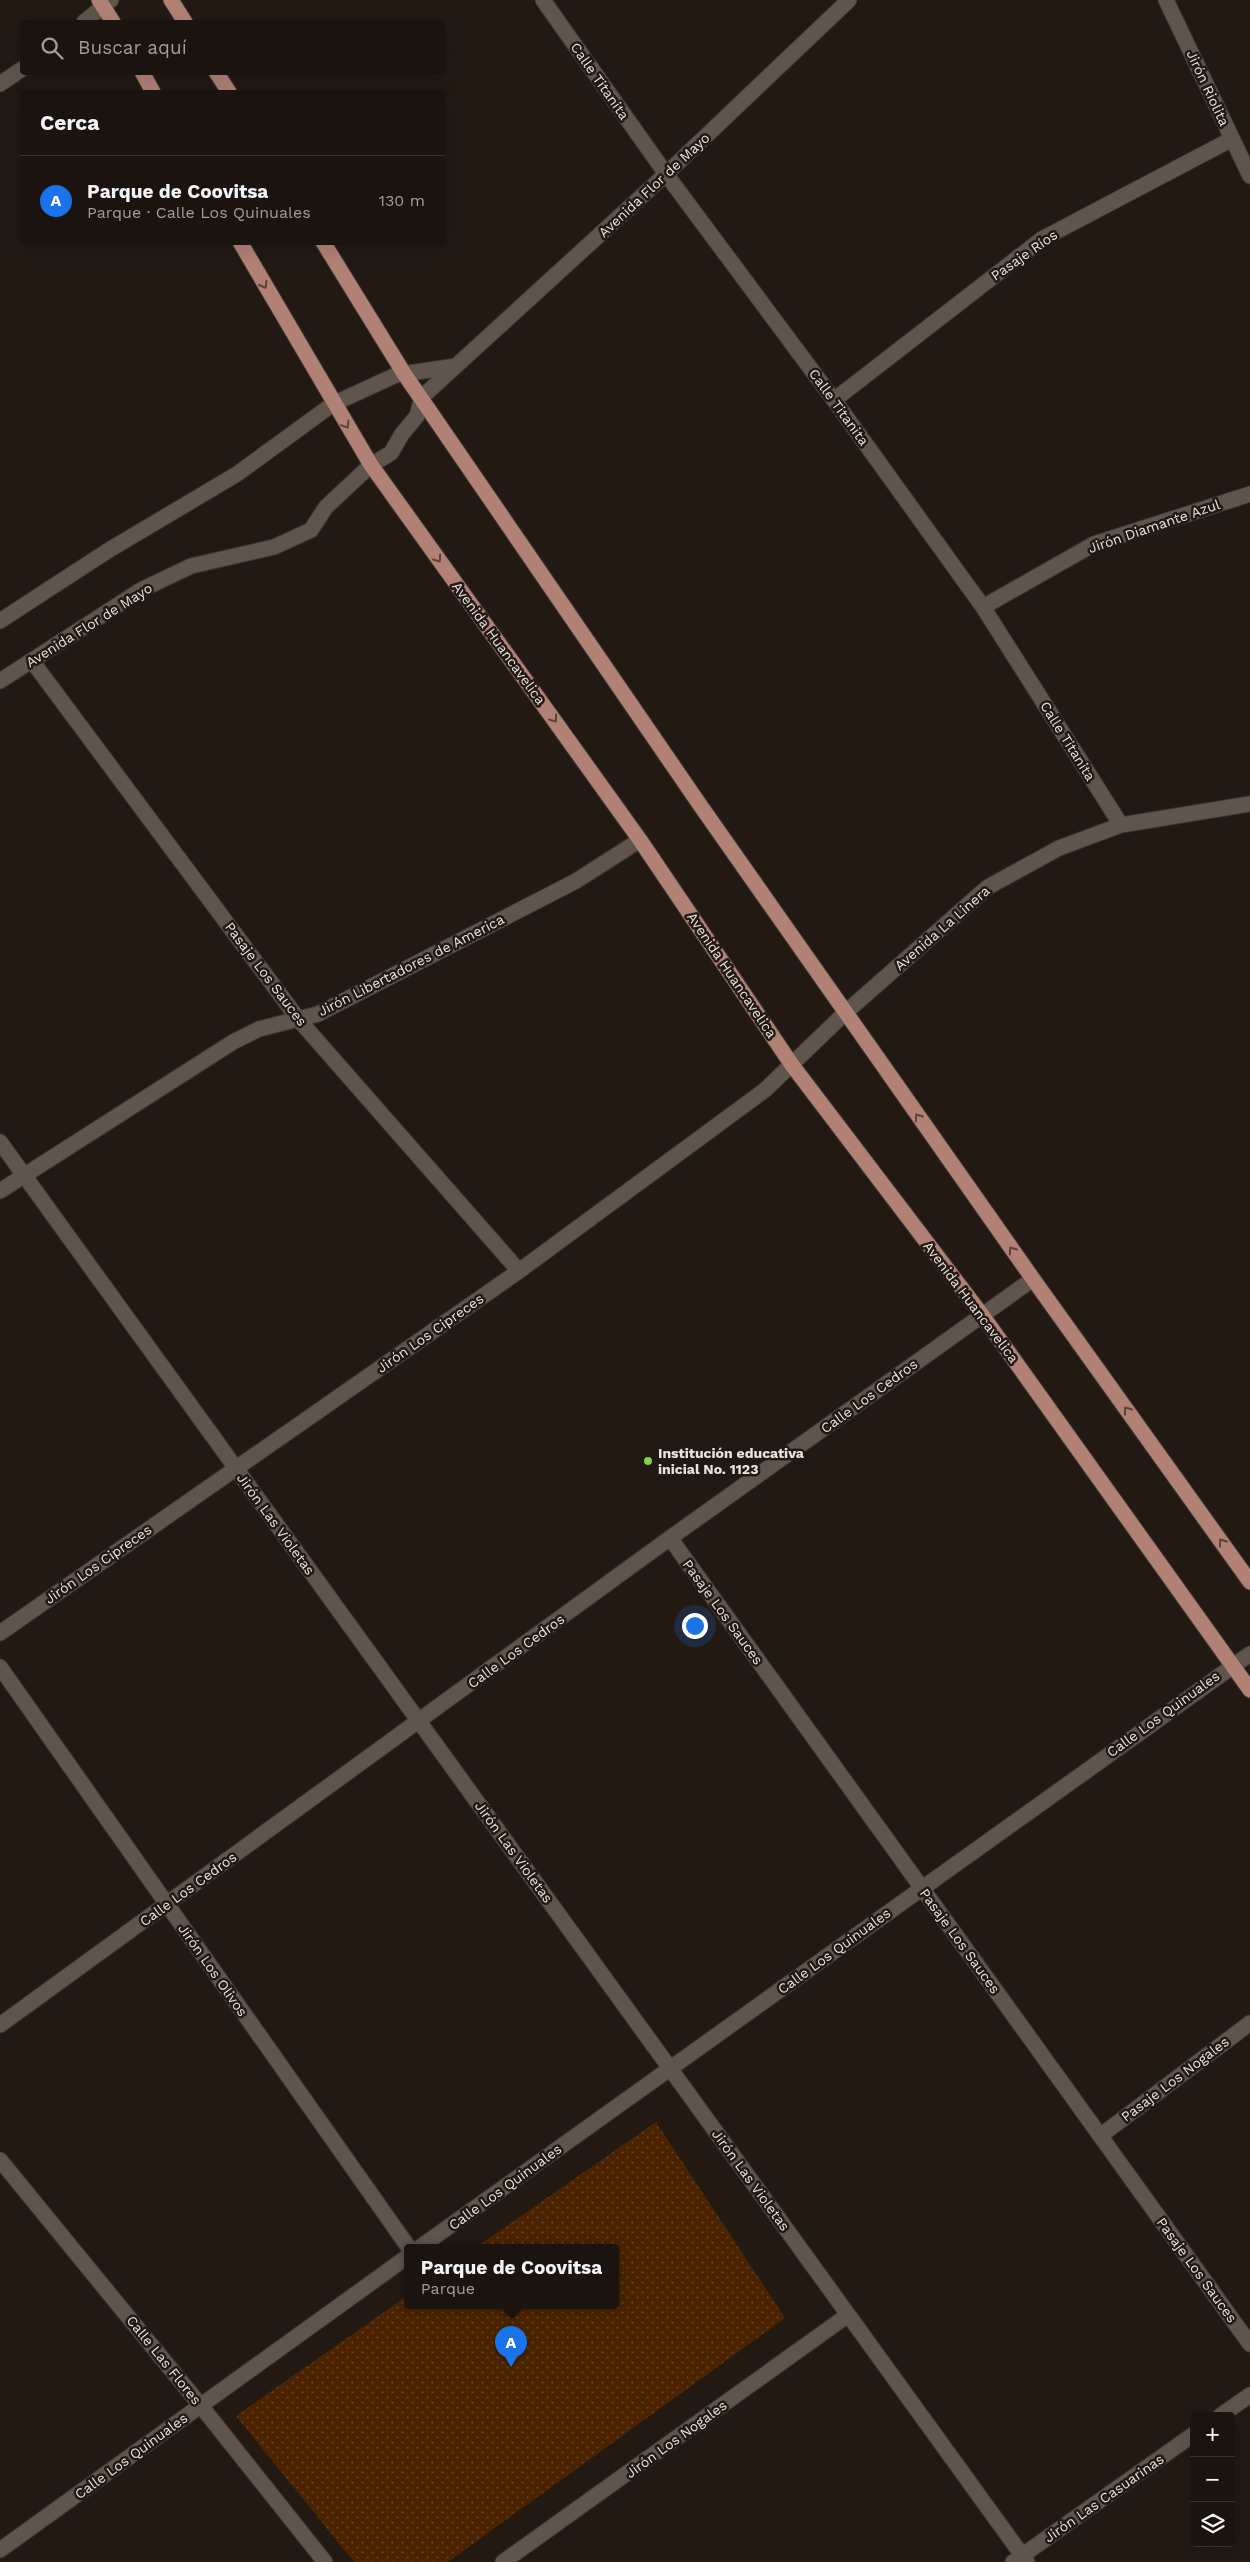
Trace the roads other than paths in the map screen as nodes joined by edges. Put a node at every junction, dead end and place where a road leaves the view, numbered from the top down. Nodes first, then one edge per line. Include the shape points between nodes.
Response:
1 (170, 0) edge
2 (543, 0) edge
3 (849, 0) edge
4 (1166, 0) edge
5 (105, 2) edge
6 (86, 20) edge
7 (112, 20) edge
8 (184, 20) edge
9 (20, 70) edge
10 (144, 75) edge
11 (218, 75) edge
12 (0, 84) edge
13 (152, 90) edge
14 (227, 90) edge
15 (1232, 139) junction
16 (666, 174) junction
17 (1250, 176) edge
18 (242, 245) edge
19 (324, 245) edge
20 (456, 366) junction
21 (406, 375) junction
22 (422, 397) junction
23 (834, 400) junction
24 (333, 404) junction
25 (371, 465) junction
26 (1250, 494) edge
27 (982, 607) junction
28 (0, 621) edge
29 (32, 661) junction
30 (0, 681) edge
31 (1250, 804) edge
32 (1121, 825) junction
33 (640, 840) junction
34 (845, 1013) junction
35 (300, 1020) junction
36 (792, 1065) junction
37 (0, 1142) edge
38 (25, 1175) junction
39 (0, 1191) edge
40 (520, 1271) junction
41 (1033, 1279) junction
42 (982, 1315) junction
43 (236, 1468) junction
44 (670, 1538) junction
45 (1250, 1582) edge
46 (0, 1633) edge
47 (1250, 1654) edge
48 (1232, 1665) junction
49 (0, 1667) edge
50 (1250, 1690) edge
51 (419, 1721) junction
52 (922, 1888) junction
53 (166, 1904) junction
54 (1250, 2022) edge
55 (0, 2024) edge
56 (670, 2068) junction
57 (1100, 2136) junction
58 (0, 2160) edge
59 (405, 2244) edge
60 (425, 2244) edge
61 (404, 2259) edge
62 (848, 2315) junction
63 (1250, 2344) edge
64 (1250, 2395) edge
65 (201, 2406) junction
66 (1226, 2412) edge
67 (1190, 2437) edge
68 (0, 2550) edge
69 (1021, 2560) edge
70 (326, 2562) edge
71 (503, 2562) edge

1 - 8 main road
2 - 16 street, Calle Titanita
3 - 16 street, Avenida Flor de Mayo
4 - 15 street, Jirón Riolita
5 - 6 street
5 - 7 main road
9 - 12 street
10 - 13 main road
11 - 14 main road
15 - 17 street, Jirón Riolita
15 - 23 street, Pasaje Ríos via 1042,239
16 - 20 street, Avenida Flor de Mayo
16 - 23 street, Calle Titanita
18 -> 24 main road, Avenida Huancavelica
19 - 21 main road
20 - 21 street
20 - 22 street, Avenida Flor de Mayo
21 - 22 main road
21 - 24 street via 396,375
22 - 25 street, Avenida Flor de Mayo via 417,416 391,453
22 - 34 main road
23 - 27 street, Calle Titanita
24 -> 25 main road, Avenida Huancavelica
24 - 28 street via 237,474 109,550
25 - 29 street, Avenida Flor de Mayo via 326,507 311,530 274,547 191,566 141,590
25 -> 33 main road, Avenida Huancavelica
26 - 27 street, Jirón Diamante Azul via 1094,544
27 - 32 street, Calle Titanita
29 - 30 street, Avenida Flor de Mayo
29 - 35 street, Pasaje Los Sauces
31 - 32 street, Avenida La Linera
32 - 34 street, Avenida La Linera via 1059,848 988,887
33 - 35 street, Jirón Libertadores de America via 576,881 318,1014
33 - 36 main road, Avenida Huancavelica
34 - 36 street, Jirón Los Cipreces
41 -> 34 main road
35 - 38 street, Jirón Libertadores de America via 258,1029 233,1042
35 - 40 street, Pasaje Los Sauces
36 - 40 street, Jirón Los Cipreces via 765,1090
36 - 42 main road, Avenida Huancavelica
37 - 38 street, Jirón Las Violetas
38 - 39 street, Jirón Libertadores de America
38 - 43 street, Jirón Las Violetas
40 - 43 street, Jirón Los Cipreces
41 - 42 street, Calle Los Cedros
45 -> 41 main road
42 - 44 street, Calle Los Cedros
42 - 48 main road, Avenida Huancavelica
43 - 46 street, Jirón Los Cipreces
43 - 51 street, Jirón Las Violetas
44 - 51 street, Calle Los Cedros
44 - 52 street, Pasaje Los Sauces
47 - 48 street, Calle Los Quinuales
48 - 50 main road, Avenida Huancavelica
48 - 52 street, Calle Los Quinuales
49 - 53 street, Jirón Los Olivos
51 - 53 street, Calle Los Cedros
51 - 56 street, Jirón Las Violetas
52 - 56 street, Calle Los Quinuales
52 - 57 street, Pasaje Los Sauces
53 - 55 street, Calle Los Cedros
53 - 59 street, Jirón Los Olivos
54 - 57 street, Pasaje Los Nogales
56 - 60 street, Calle Los Quinuales
56 - 62 street, Jirón Las Violetas
57 - 63 street, Pasaje Los Sauces
58 - 65 street, Calle Las Flores
61 - 65 street, Calle Los Quinuales
62 - 69 street, Jirón Las Violetas
62 - 71 street, Jirón Los Nogales
64 - 66 street
65 - 68 street, Calle Los Quinuales
65 - 70 street, Calle Las Flores
67 - 69 street, Jirón Las Casuarinas

